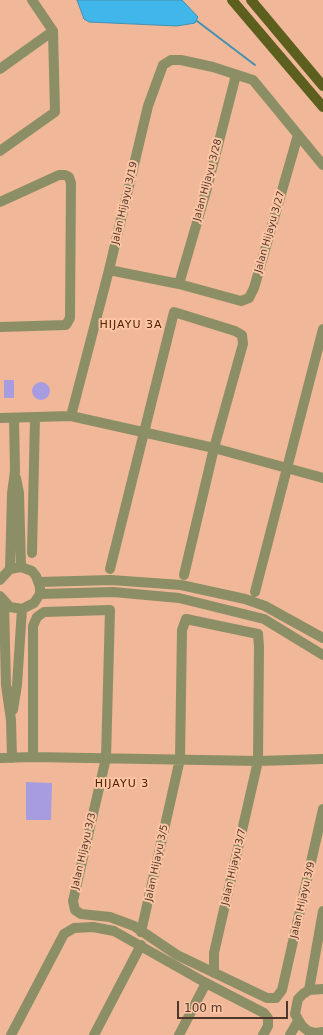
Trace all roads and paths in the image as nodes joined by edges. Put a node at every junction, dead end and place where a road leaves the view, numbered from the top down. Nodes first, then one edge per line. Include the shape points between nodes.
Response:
1 (32, 0) edge
2 (232, 0) edge
3 (251, 0) edge
4 (53, 31) junction
5 (0, 69) edge
6 (236, 75) junction
7 (323, 86) edge
8 (323, 107) edge
9 (298, 134) junction
10 (0, 151) edge
11 (323, 165) edge
12 (0, 202) edge
13 (109, 270) junction
14 (179, 284) junction
15 (0, 327) edge
16 (323, 329) edge
17 (71, 416) junction
18 (35, 417) junction
19 (0, 418) edge
20 (14, 418) junction
21 (145, 431) junction
22 (214, 448) junction
23 (288, 469) junction
24 (14, 470) junction
25 (323, 478) edge
26 (32, 553) dead end
27 (21, 567) junction
28 (10, 569) junction
29 (110, 569) dead end
30 (184, 575) dead end
31 (0, 580) edge
32 (39, 582) junction
33 (255, 592) dead end
34 (40, 594) junction
35 (2, 599) edge
36 (22, 609) junction
37 (222, 626) joint
38 (323, 638) edge
39 (323, 655) edge
40 (11, 720) junction
41 (33, 757) junction
42 (0, 758) edge
43 (12, 758) junction
44 (106, 758) junction
45 (180, 759) junction
46 (323, 759) edge
47 (258, 761) junction
48 (323, 809) edge
49 (323, 910) edge
50 (141, 932) junction
51 (141, 945) junction
52 (214, 974) junction
53 (206, 983) junction
54 (323, 989) edge
55 (309, 990) junction
56 (298, 1021) junction
57 (317, 1033) edge
58 (11, 1035) edge
59 (94, 1035) edge
60 (179, 1035) edge
61 (263, 1035) edge
62 (290, 1035) edge

1 - 4 street
2 - 8 main road
3 - 7 main road
4 - 5 street
4 - 10 street via 55,112
6 - 9 street via 253,80
6 - 13 street, Jalan Hijayu 3/19 via 181,60 171,60 163,65 148,106
6 - 14 street, Jalan Hijayu 3/28
9 - 11 street
9 - 14 street, Jalan Hijayu 3/27 via 249,298 240,301
12 - 15 street via 59,174 65,174 71,183 70,318 66,325
13 - 14 street, Jalan Hijayu 3/27
13 - 17 street, Jalan Hijayu 3/19
16 - 23 street
17 - 18 street
17 - 21 street
18 - 20 street
18 - 26 street
19 - 20 street
20 - 24 street
21 - 22 street
21 - 22 street via 174,312 242,335 242,346
21 - 29 street
22 - 23 street
22 - 30 street
23 - 25 street
23 - 33 street
24 - 27 street via 19,492
24 - 28 street
27 - 28 street
27 - 32 street via 32,571
28 - 31 street
32 - 34 street
32 - 38 street via 110,580 181,585 265,606
34 - 36 street via 34,603
34 - 39 street via 113,592 179,598 264,619
35 - 36 street via 10,606
35 - 40 street via 6,684
36 - 40 street via 17,685
37 - 45 street, Jalan Hijayu 3/5 via 186,619 182,630
37 - 47 street, Jalan Hijayu 3/7 via 258,634
40 - 43 street
41 - 43 street
41 - 44 street
41 - 44 street, Jalan Hijayu 3/3 via 33,626 37,617 44,612 110,610
42 - 43 street
44 - 45 street
44 - 50 street, Jalan Hijayu 3/3 via 73,901 75,910 81,914 110,917 134,926
45 - 47 street
45 - 50 street, Jalan Hijayu 3/5
46 - 47 street
47 - 52 street, Jalan Hijayu 3/7 via 214,953
48 - 52 street, Jalan Hijayu 3/9 via 282,990 276,998 268,998
49 - 55 street
50 - 52 street
51 - 53 street
51 - 58 street via 93,927 74,928 64,934
51 - 59 street
53 - 60 street
53 - 61 street via 264,1013 268,1018 268,1026
54 - 55 street
55 - 56 street via 298,1000
56 - 57 street via 302,1026
56 - 62 street

